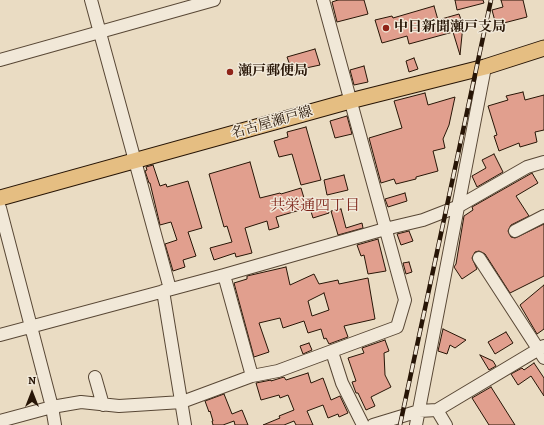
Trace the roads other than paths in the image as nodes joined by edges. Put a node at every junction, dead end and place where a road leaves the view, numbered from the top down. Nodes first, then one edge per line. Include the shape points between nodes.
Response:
1 (91, 0) edge
2 (214, 0) edge
3 (322, 0) edge
4 (100, 32) junction
5 (544, 48) edge
6 (0, 60) edge
7 (485, 67) junction
8 (350, 101) junction
9 (136, 161) junction
10 (544, 162) edge
11 (0, 198) edge
12 (459, 206) junction
13 (0, 208) edge
14 (544, 216) edge
15 (385, 229) junction
16 (514, 231) dead end
17 (479, 258) dead end
18 (224, 275) junction
19 (167, 290) junction
20 (30, 327) junction
21 (0, 335) edge
22 (542, 351) edge
23 (332, 352) junction
24 (252, 376) junction
25 (95, 377) dead end
26 (182, 402) junction
27 (103, 405) junction
28 (52, 407) junction
29 (437, 410) junction
30 (419, 411) junction
31 (0, 421) edge
32 (55, 425) edge
33 (185, 425) edge
34 (364, 425) edge
35 (373, 425) edge
36 (416, 425) edge
37 (446, 425) edge

1 - 4 street
2 - 4 street
3 - 8 street
4 - 6 street
4 - 9 street
5 - 7 main road, 名古屋瀬戸線
7 - 8 main road, 名古屋瀬戸線
7 - 12 street
8 - 9 main road, 名古屋瀬戸線
8 - 15 street
9 - 11 main road, 名古屋瀬戸線
9 - 19 street
10 - 12 street via 527,167
12 - 15 street via 423,220
12 - 30 street
13 - 20 street
14 - 16 street
15 - 18 street
15 - 23 street via 405,300 397,327
17 - 22 street
18 - 19 street
18 - 24 street
19 - 20 street
19 - 26 street
20 - 21 street
20 - 28 street
22 - 29 street
23 - 24 street via 278,371
23 - 34 street via 342,383
24 - 26 street
25 - 27 street
26 - 27 street
26 - 33 street
27 - 28 street via 81,402
28 - 31 street
28 - 32 street
29 - 30 street
29 - 37 street
30 - 35 street
30 - 36 street

